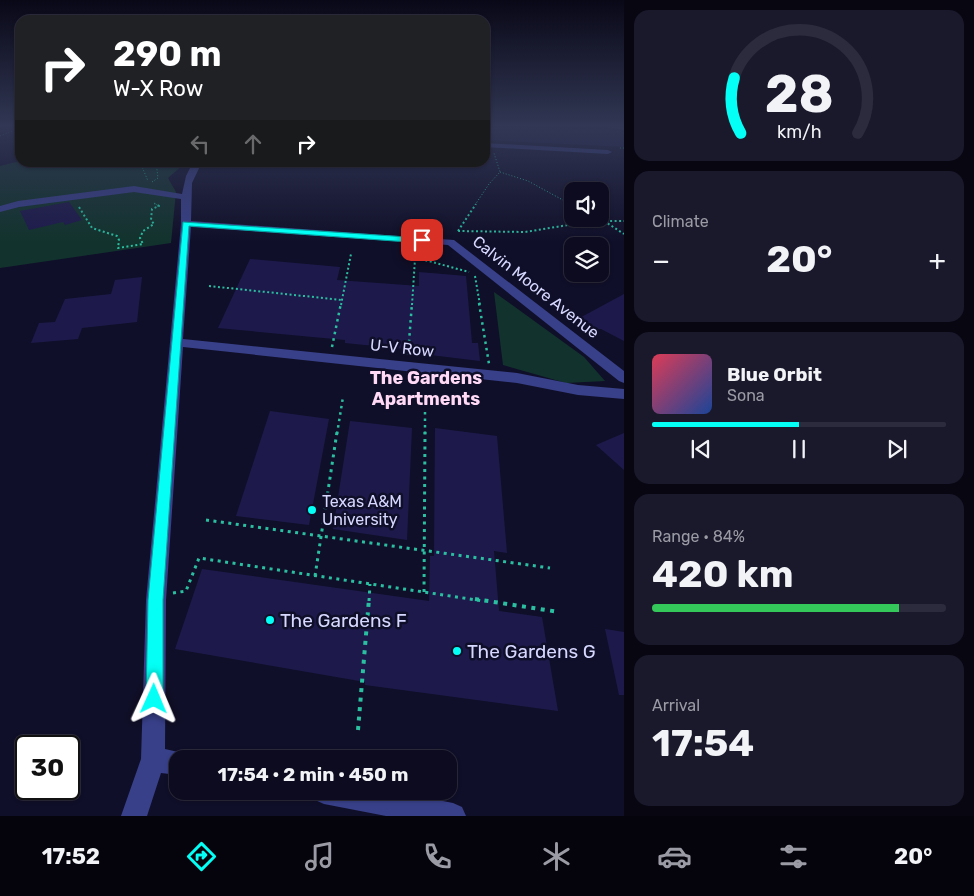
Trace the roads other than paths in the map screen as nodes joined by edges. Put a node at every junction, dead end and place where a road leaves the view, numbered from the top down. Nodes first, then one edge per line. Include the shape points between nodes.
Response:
1 (194, 167) edge
2 (186, 197) junction
3 (0, 209) edge
4 (186, 224) junction
5 (176, 342) junction
6 (624, 378) edge
7 (624, 394) edge
8 (153, 759) junction
9 (169, 762) edge
10 (370, 800) edge
11 (134, 816) edge
12 (453, 816) edge

1 - 2 street via 190,173
2 - 3 street via 134,189
2 - 4 street
4 - 5 street
4 - 6 street, Calvin Moore Avenue via 450,242
5 - 7 street, U-V Row via 517,378 578,390
5 - 8 street via 156,595
8 - 9 street
8 - 11 street
10 - 12 street

